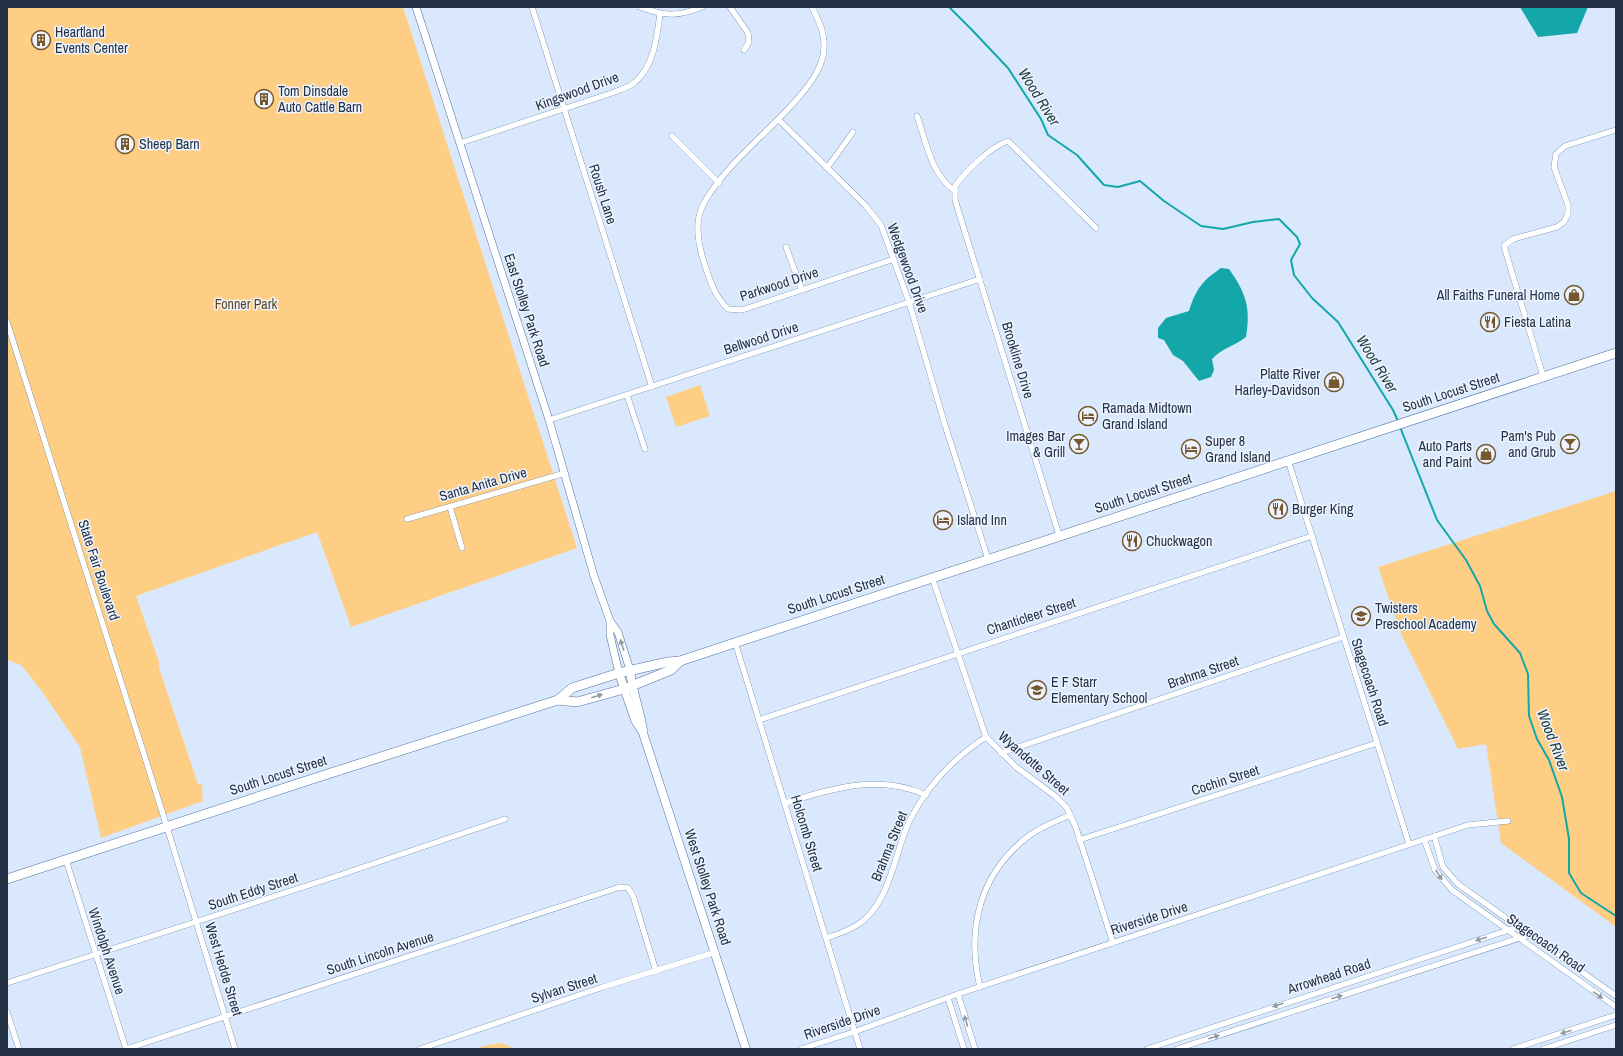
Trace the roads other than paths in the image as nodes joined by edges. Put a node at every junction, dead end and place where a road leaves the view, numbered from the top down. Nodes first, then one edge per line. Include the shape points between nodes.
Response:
1 (416, 7) edge
2 (532, 7) edge
3 (640, 7) edge
4 (702, 7) edge
5 (730, 7) edge
6 (812, 7) edge
7 (660, 14) junction
8 (744, 50) dead end
9 (564, 109) junction
10 (917, 116) dead end
11 (779, 120) junction
12 (1616, 130) edge
13 (853, 132) dead end
14 (672, 136) dead end
15 (460, 143) junction
16 (827, 168) junction
17 (718, 183) junction
18 (955, 191) junction
19 (1096, 228) dead end
20 (786, 247) dead end
21 (894, 259) junction
22 (980, 279) junction
23 (802, 290) junction
24 (909, 302) junction
25 (7, 322) edge
26 (1616, 353) edge
27 (1543, 376) junction
28 (652, 387) junction
29 (627, 395) junction
30 (549, 420) junction
31 (645, 449) dead end
32 (1288, 460) junction
33 (565, 473) junction
34 (450, 506) junction
35 (407, 519) dead end
36 (1060, 535) junction
37 (1312, 536) junction
38 (462, 548) dead end
39 (988, 559) junction
40 (932, 577) junction
41 (610, 621) junction
42 (1343, 637) junction
43 (735, 642) junction
44 (957, 654) junction
45 (680, 661) junction
46 (630, 670) junction
47 (619, 673) junction
48 (628, 687) junction
49 (558, 700) junction
50 (759, 720) junction
51 (986, 737) junction
52 (1377, 743) junction
53 (1001, 753) junction
54 (926, 795) junction
55 (785, 803) junction
56 (1070, 815) junction
57 (505, 819) dead end
58 (1508, 821) dead end
59 (167, 827) junction
60 (1434, 836) junction
61 (1424, 839) junction
62 (1079, 840) junction
63 (1409, 844) junction
64 (66, 860) junction
65 (7, 879) edge
66 (196, 922) junction
67 (1518, 926) junction
68 (1507, 930) junction
69 (1529, 934) junction
70 (826, 938) junction
71 (1518, 938) junction
72 (1113, 943) junction
73 (716, 952) junction
74 (96, 954) junction
75 (656, 970) junction
76 (7, 983) edge
77 (980, 987) junction
78 (958, 994) junction
79 (1616, 996) edge
80 (948, 998) junction
81 (1616, 1007) edge
82 (7, 1012) edge
83 (1616, 1015) edge
84 (226, 1017) junction
85 (1616, 1025) edge
86 (854, 1032) junction
87 (19, 1049) edge
88 (126, 1049) edge
89 (236, 1049) edge
90 (420, 1049) edge
91 (746, 1049) edge
92 (800, 1049) edge
93 (860, 1049) edge
94 (964, 1049) edge
95 (975, 1049) edge
96 (1147, 1049) edge
97 (1177, 1049) edge
98 (1513, 1049) edge
99 (1543, 1049) edge

1 - 15 street, East Stolley Park Road
2 - 9 street, Roush Lane
3 - 7 street
4 - 7 street via 674,16
5 - 8 street via 748,33 749,42
6 - 11 street via 822,29 824,48 820,65 808,86
7 - 9 street, Kingswood Drive via 657,40 648,65 635,82 612,93
9 - 15 street, Kingswood Drive
9 - 28 street, Roush Lane
10 - 18 street via 939,176
11 - 16 street, Wedgewood Drive
11 - 17 street, Parkwood Drive
12 - 27 street via 1565,146 1556,154 1554,167 1568,205 1568,214 1564,222 1558,227 1513,239 1504,246
13 - 16 street
14 - 17 street
15 - 30 street, East Stolley Park Road
16 - 21 street, Wedgewood Drive via 881,225
17 - 23 street, Parkwood Drive via 703,204 698,225 700,251 718,299 728,309 742,310
18 - 19 street via 954,186 964,174 1000,143 1008,141
18 - 22 street, Brookline Drive
20 - 23 street
21 - 23 street, Parkwood Drive
21 - 24 street, Wedgewood Drive
22 - 24 street, Bellwood Drive
22 - 36 street, Brookline Drive
24 - 28 street, Bellwood Drive
24 - 39 street, Wedgewood Drive
25 - 59 street, State Fair Boulevard
26 - 27 main road, South Locust Street
27 - 32 main road, South Locust Street
28 - 29 street, Bellwood Drive
29 - 30 street, Bellwood Drive
29 - 31 street
30 - 33 street, East Stolley Park Road
32 - 36 main road, South Locust Street
32 - 37 street, Stagecoach Road
33 - 34 street, Santa Anita Drive
33 - 41 street, East Stolley Park Road via 594,576
34 - 35 street, Santa Anita Drive
34 - 38 street
36 - 39 main road, South Locust Street
37 - 42 street, Stagecoach Road
37 - 44 street, Chanticleer Street
39 - 40 main road, South Locust Street
40 - 43 main road, South Locust Street
40 - 44 street, Wyandotte Street
46 -> 41 street, East Stolley Park Road via 618,632
41 - 47 street, East Stolley Park Road via 610,635
42 - 52 street, Stagecoach Road
42 - 53 street, Brahma Street
43 - 45 main road, South Locust Street
43 - 50 street, Holcomb Street
44 - 50 street, Chanticleer Street
44 - 51 street, Wyandotte Street
45 - 46 main road, South Locust Street
45 - 48 main road, South Locust Street via 671,670
46 - 47 main road, South Locust Street
46 - 48 main road, West Stolley Park Road
47 - 48 main road, West Stolley Park Road
47 - 49 main road, South Locust Street via 572,688
49 -> 48 main road, South Locust Street via 577,702
48 - 73 main road, West Stolley Park Road via 635,720 643,733
49 - 59 main road, South Locust Street
50 - 55 street, Holcomb Street
51 - 53 street, Wyandotte Street
51 - 54 street, Brahma Street via 965,751 932,785
52 - 62 street, Cochin Street
52 - 63 street, Stagecoach Road
53 - 56 street, Wyandotte Street via 1054,796 1067,808
54 - 55 street via 897,787 868,784 840,786
54 - 70 street, Brahma Street via 910,821 890,878 869,915 858,925
55 - 70 street, Holcomb Street
56 - 62 street, Wyandotte Street
56 - 77 street via 1031,834 1016,846 1004,859 983,894 974,935 976,973
57 - 66 street, South Eddy Street
58 - 60 street, Riverside Drive via 1468,825
59 - 64 main road, South Locust Street
59 - 66 street, West Hedde Street
60 - 61 street, Riverside Drive
60 - 67 street, Stagecoach Road via 1444,867 1458,884
61 - 63 street, Riverside Drive
61 -> 68 street, Stagecoach Road via 1435,870 1442,881 1462,899
62 - 72 street, Wyandotte Street
63 - 72 street, Riverside Drive
64 - 65 main road, South Locust Street
64 - 74 street, Windolph Avenue
66 - 74 street, South Eddy Street
66 - 84 street, West Hedde Street
67 - 68 street, Arrowhead Road
67 - 69 street, Stagecoach Road
68 - 71 street, Stagecoach Road
68 -> 96 street, Arrowhead Road
69 - 71 street, Arrowhead Road
69 - 79 street, Stagecoach Road
70 - 86 street, Holcomb Street
71 -> 81 street, Stagecoach Road
97 -> 71 street, Arrowhead Road
72 - 77 street, Riverside Drive
73 - 75 street, Sylvan Street
73 - 91 main road, West Stolley Park Road
74 - 76 street, South Eddy Street
74 - 88 street, Windolph Avenue
75 - 84 street, South Lincoln Avenue via 635,902 628,888 620,887
75 - 90 street, Sylvan Street
77 - 78 street, Riverside Drive
78 - 80 street, Riverside Drive
95 -> 78 street
80 - 86 street, Riverside Drive
80 - 94 street
82 - 87 street
83 -> 98 street
84 - 88 street, South Lincoln Avenue
84 - 89 street, West Hedde Street
85 - 99 street
86 - 92 street, Riverside Drive
86 - 93 street, Holcomb Street

